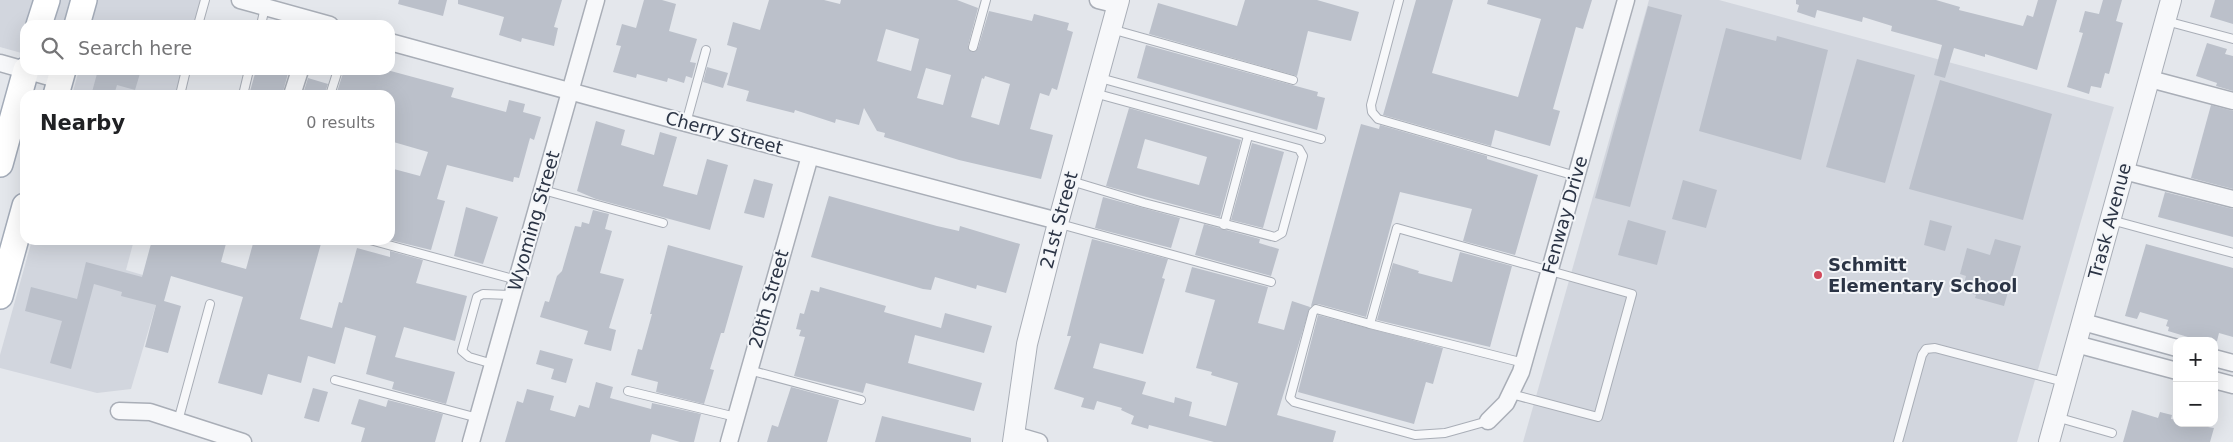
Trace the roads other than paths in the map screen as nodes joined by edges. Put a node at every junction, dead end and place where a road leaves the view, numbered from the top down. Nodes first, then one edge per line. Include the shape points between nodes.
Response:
1 (47, 0) edge
2 (84, 0) edge
3 (204, 0) edge
4 (240, 0) edge
5 (596, 0) edge
6 (986, 0) edge
7 (1098, 0) edge
8 (1399, 0) edge
9 (1626, 0) edge
10 (2172, 0) edge
11 (1118, 3) edge
12 (265, 7) junction
13 (41, 20) edge
14 (78, 20) edge
15 (199, 20) edge
16 (261, 20) edge
17 (304, 20) edge
18 (2166, 21) junction
19 (1111, 29) junction
20 (2233, 39) edge
21 (395, 43) edge
22 (973, 47) dead end
23 (706, 50) dead end
24 (0, 63) edge
25 (20, 68) edge
26 (25, 75) edge
27 (40, 75) edge
28 (185, 75) edge
29 (248, 75) edge
30 (298, 75) edge
31 (336, 75) edge
32 (2150, 79) junction
33 (1293, 80) dead end
34 (60, 82) edge
35 (1096, 86) junction
36 (20, 90) edge
37 (181, 90) edge
38 (244, 90) edge
39 (294, 90) edge
40 (332, 90) edge
41 (20, 92) edge
42 (570, 92) junction
43 (2233, 101) edge
44 (686, 123) junction
45 (1248, 136) junction
46 (1321, 140) dead end
47 (810, 156) junction
48 (0, 164) edge
49 (2124, 171) junction
50 (1576, 176) junction
51 (1070, 181) junction
52 (543, 190) junction
53 (2233, 199) edge
54 (2111, 220) junction
55 (1058, 222) junction
56 (663, 223) dead end
57 (20, 224) edge
58 (1224, 225) junction
59 (385, 245) edge
60 (2233, 253) edge
61 (1549, 271) junction
62 (1271, 282) dead end
63 (515, 288) junction
64 (0, 296) edge
65 (210, 304) dead end
66 (2082, 322) junction
67 (1370, 324) junction
68 (2076, 344) junction
69 (2173, 347) edge
70 (2218, 359) edge
71 (1524, 363) junction
72 (2233, 363) edge
73 (493, 364) junction
74 (749, 370) junction
75 (2173, 370) edge
76 (335, 380) dead end
77 (2218, 381) edge
78 (2066, 383) junction
79 (2233, 385) edge
80 (628, 391) dead end
81 (1510, 394) junction
82 (862, 400) dead end
83 (119, 411) dead end
84 (2056, 416) junction
85 (736, 417) junction
86 (478, 418) junction
87 (178, 421) junction
88 (1488, 421) joint
89 (2112, 432) dead end
90 (1014, 439) edge
91 (243, 442) edge
92 (471, 442) edge
93 (729, 442) edge
94 (1039, 442) edge
95 (1898, 442) edge
96 (2049, 442) edge

1 - 13 main road
2 - 14 main road
3 - 15 lane
4 - 12 street
5 - 42 street, Wyoming Street
6 - 22 lane
7 - 11 street
8 - 50 lane via 1371,104 1378,119
9 - 50 street, Fenway Drive
10 - 18 street, Trask Avenue
11 - 19 street, 21st Street
12 - 16 lane
12 - 17 street
18 - 20 lane
18 - 32 street, Trask Avenue
19 - 33 lane
19 - 35 street, 21st Street
21 - 42 street, Cherry Street
23 - 44 lane
24 - 25 street
26 - 36 main road
27 - 34 street
28 - 37 lane
29 - 38 lane
30 - 39 street
31 - 40 lane
32 - 43 street
32 - 49 street, Trask Avenue
35 - 45 lane
35 - 46 lane
35 - 51 street, 21st Street
41 - 48 main road
42 - 44 street, Cherry Street
42 - 52 street, Wyoming Street
44 - 47 street, Cherry Street
45 - 58 lane
45 - 58 lane via 1299,149 1303,156 1282,233 1275,238
47 - 55 street, Cherry Street
47 - 74 street, 20th Street
49 - 53 street
49 - 54 street, Trask Avenue
50 - 61 street, Fenway Drive
51 - 55 street, 21st Street
51 - 58 lane
52 - 56 lane
52 - 63 street, Wyoming Street
54 - 60 lane
54 - 66 street, Trask Avenue
55 - 62 lane
55 - 90 street, 21st Street via 1027,344
57 - 64 main road
59 - 63 lane
61 - 67 lane via 1397,228
61 - 71 street, Fenway Drive
61 - 81 lane via 1632,294 1598,417
63 - 73 street, Wyoming Street
63 - 73 lane via 477,297 462,351 469,357
65 - 87 lane
66 - 68 street, Trask Avenue
66 - 69 street
67 - 71 lane
67 - 88 lane via 1316,309 1290,398 1294,402 1415,435 1445,433
68 - 75 street
68 - 78 street, Trask Avenue
70 - 72 street
71 - 81 street, Fenway Drive
73 - 86 street, Wyoming Street
74 - 82 lane
74 - 85 street, 20th Street
76 - 86 lane
77 - 79 street
78 - 84 street, Trask Avenue
78 - 95 lane via 1934,348 1926,349
80 - 85 lane
81 - 88 street, Fenway Drive via 1506,403
83 - 87 street via 150,412
84 - 89 lane
84 - 96 street, Trask Avenue
85 - 93 street, 20th Street
86 - 92 street, Wyoming Street
87 - 91 street
90 - 94 street

